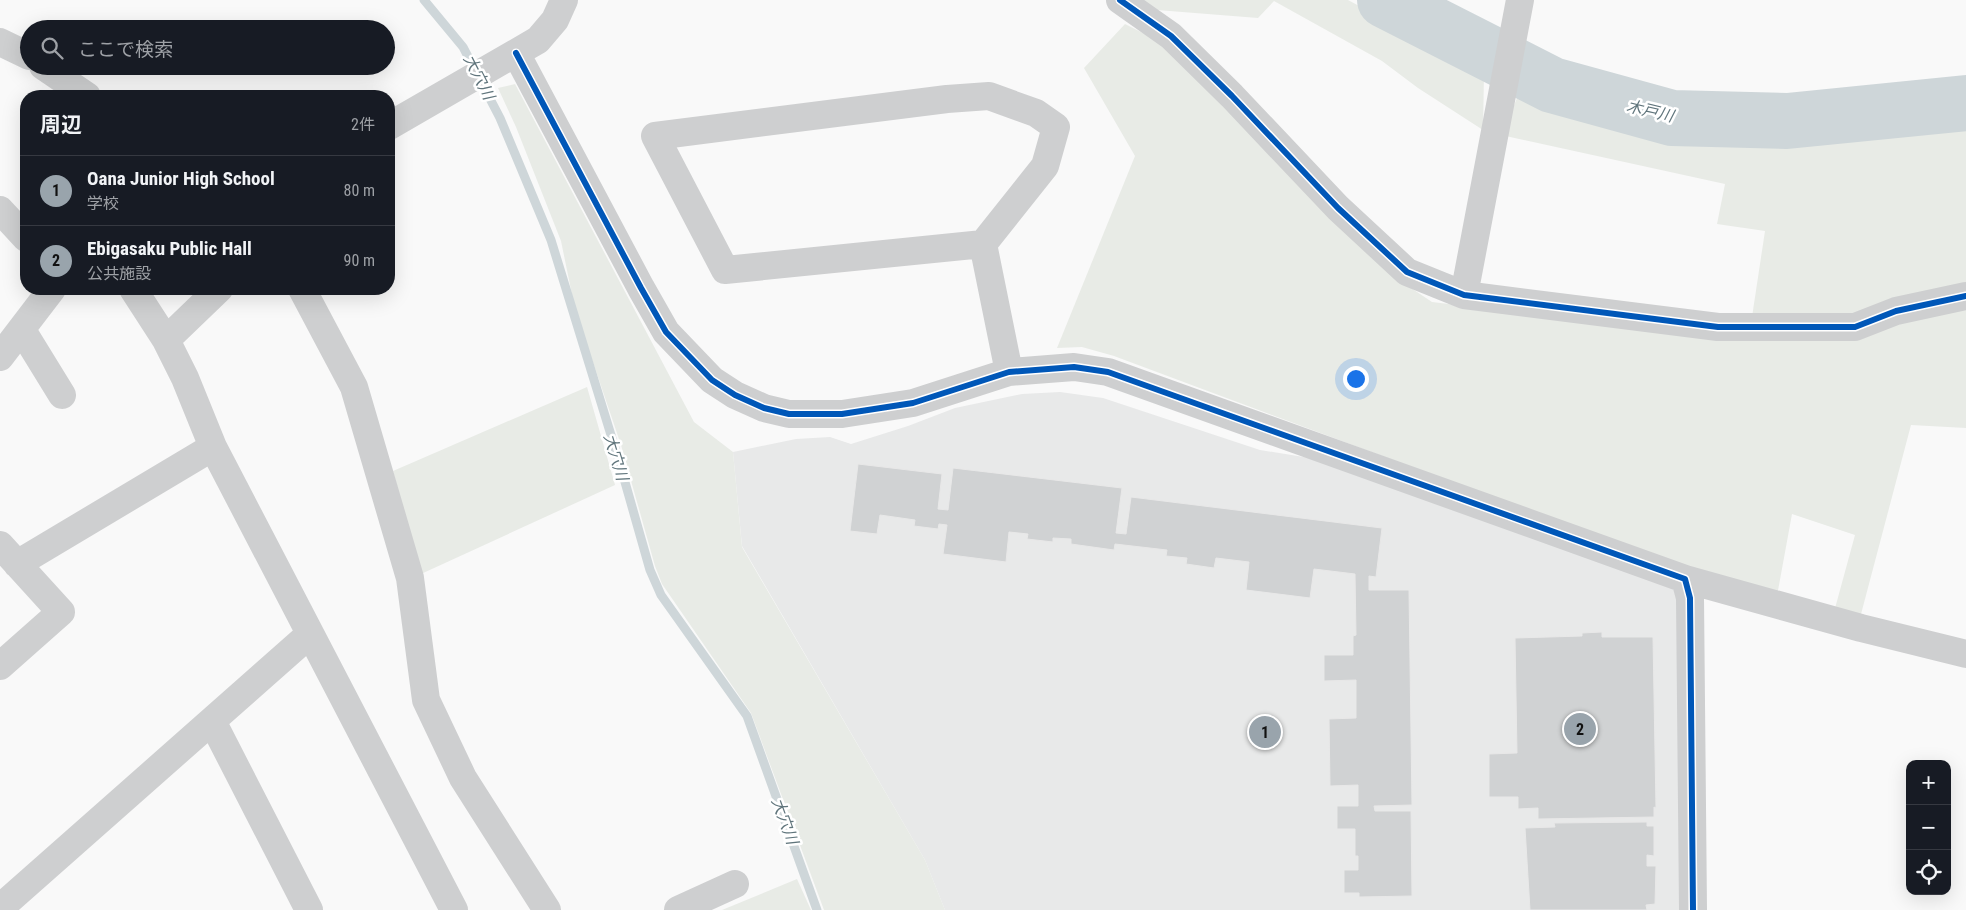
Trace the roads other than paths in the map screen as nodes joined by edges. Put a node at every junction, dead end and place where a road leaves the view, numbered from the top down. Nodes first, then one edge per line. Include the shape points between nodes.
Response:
1 (564, 0) edge
2 (1120, 0) edge
3 (1520, 0) edge
4 (0, 42) edge
5 (20, 52) edge
6 (516, 53) junction
7 (56, 75) edge
8 (78, 90) edge
9 (395, 123) edge
10 (0, 210) edge
11 (20, 232) edge
12 (983, 244) junction
13 (1464, 294) junction
14 (48, 295) edge
15 (137, 295) edge
16 (213, 295) edge
17 (305, 295) edge
18 (1966, 296) edge
19 (22, 330) junction
20 (166, 340) junction
21 (0, 357) edge
22 (1009, 372) junction
23 (62, 395) dead end
24 (213, 448) junction
25 (8, 555) edge
26 (1685, 579) junction
27 (310, 634) junction
28 (1966, 654) edge
29 (0, 666) edge
30 (212, 721) junction
31 (734, 884) dead end
32 (0, 908) edge
33 (308, 910) edge
34 (454, 910) edge
35 (547, 910) edge
36 (678, 910) edge
37 (1692, 910) edge

1 - 6 street via 555,20 538,40
2 - 13 street via 1171,36 1338,208 1407,272
3 - 13 street
4 - 5 street
6 - 9 street
6 - 22 street via 666,332 712,380 735,395 764,408 789,414 842,414 913,403
7 - 8 street
10 - 11 street
12 - 12 street via 725,270 655,136 989,96 1036,113 1056,127 1045,166
12 - 22 street
13 - 18 street via 1718,327 1855,327 1896,311
14 - 19 street
15 - 20 street
16 - 20 street
17 - 35 street via 357,397 410,578 426,700 463,778
19 - 21 street
19 - 23 street
20 - 24 street
22 - 26 street via 1074,367 1108,372
24 - 25 street
24 - 27 street
25 - 29 street via 60,612
26 - 28 street
26 - 37 street via 1690,598
27 - 30 street
27 - 34 street
30 - 32 street
30 - 33 street
31 - 36 street

